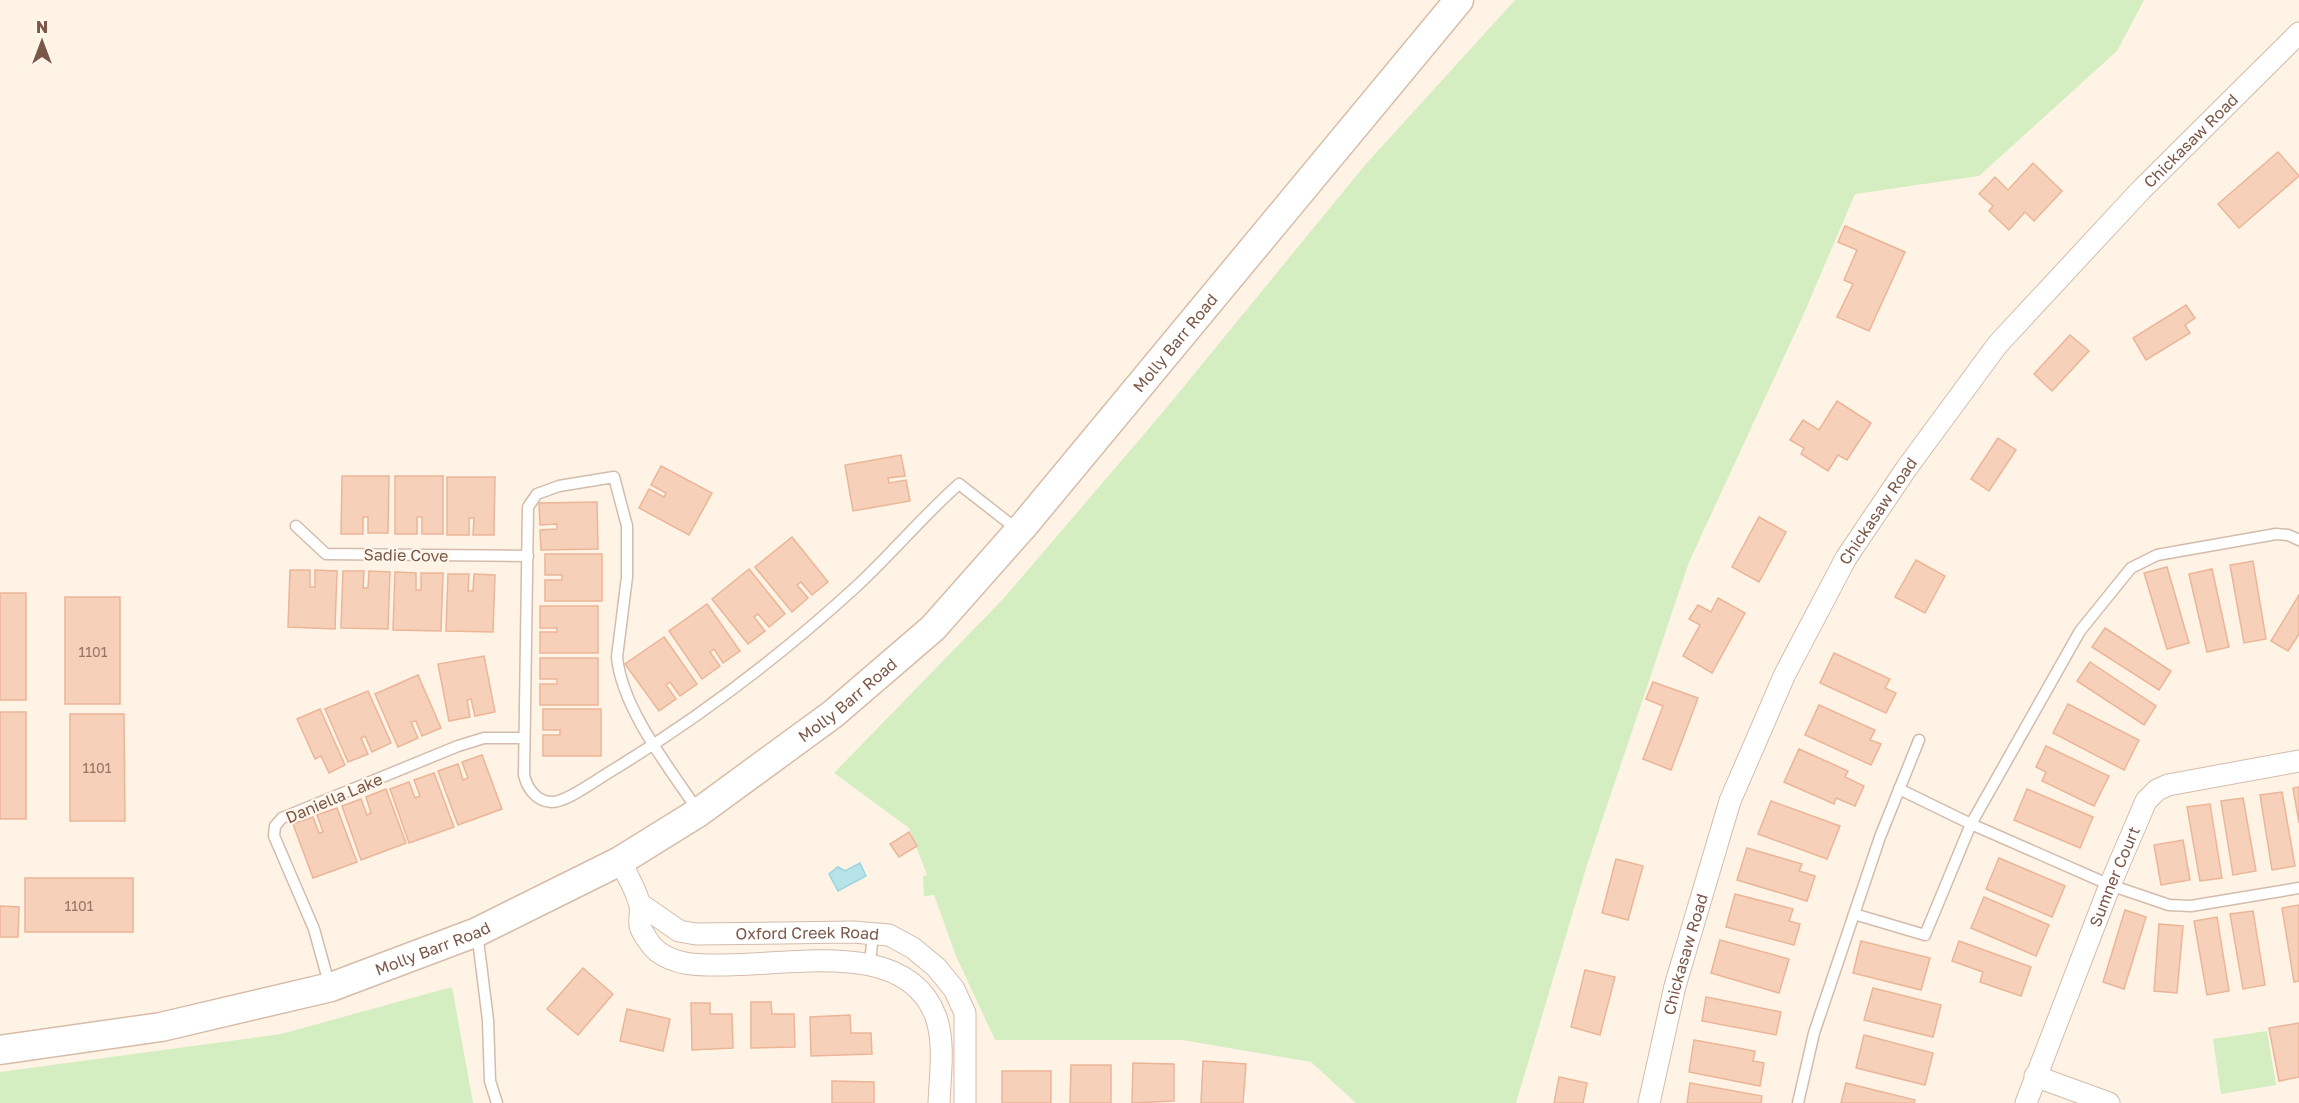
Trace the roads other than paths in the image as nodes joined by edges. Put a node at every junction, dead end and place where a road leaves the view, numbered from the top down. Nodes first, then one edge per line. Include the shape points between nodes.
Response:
1 (1458, 0) edge
2 (2299, 33) edge
3 (296, 526) dead end
4 (1019, 531) junction
5 (2299, 540) edge
6 (528, 556) junction
7 (525, 738) junction
8 (1919, 740) dead end
9 (654, 745) junction
10 (2299, 761) edge
11 (1899, 789) junction
12 (699, 812) junction
13 (1971, 824) junction
14 (621, 861) junction
15 (2110, 885) junction
16 (2299, 888) edge
17 (640, 904) junction
18 (1854, 914) junction
19 (477, 932) junction
20 (873, 933) junction
21 (870, 964) junction
22 (331, 987) junction
23 (0, 1050) edge
24 (2035, 1076) junction
25 (496, 1103) edge
26 (939, 1103) edge
27 (966, 1103) edge
28 (1649, 1103) edge
29 (1798, 1103) edge
30 (2026, 1103) edge
31 (2109, 1103) edge

1 - 4 main road, Molly Barr Road
2 - 28 street, Chickasaw Road via 2141,190 1998,344 1846,558 1785,674 1730,801 1675,986
3 - 6 lane, Sadie Cove via 326,554
4 - 9 lane via 959,484 860,583 752,676
4 - 12 main road, Molly Barr Road via 933,628 832,714
5 - 13 lane via 2276,534 2157,555 2131,568 2080,631
6 - 7 lane
6 - 9 lane via 528,507 537,494 559,486 614,477 627,526 628,562 618,670
7 - 9 lane via 527,786 539,798 552,802 573,794
7 - 22 lane, Daniella Lake via 484,738 458,746 282,818 275,826 274,836 314,929
8 - 11 lane
9 - 12 lane
10 - 15 street, Sumner Court via 2157,790 2146,801
11 - 13 lane
11 - 18 lane
12 - 14 main road, Molly Barr Road
13 - 15 lane
13 - 18 lane via 1925,935
14 - 17 street, Oxford Creek Road
14 - 19 main road, Molly Barr Road
15 - 16 lane via 2169,905 2190,906
15 - 24 street, Sumner Court
17 - 20 street, Oxford Creek Road via 679,931 696,934
17 - 21 street, Oxford Creek Road via 640,927 657,951 685,964
18 - 29 lane via 1814,1034
19 - 22 main road, Molly Barr Road
19 - 25 lane via 488,1020 490,1081
20 - 21 lane
20 - 27 street, Oxford Creek Road via 889,935 913,948 954,989 965,1013
21 - 26 street, Oxford Creek Road via 898,974 921,991 936,1017 941,1049
22 - 23 main road, Molly Barr Road via 161,1027
24 - 30 street, Sumner Court
24 - 31 street

